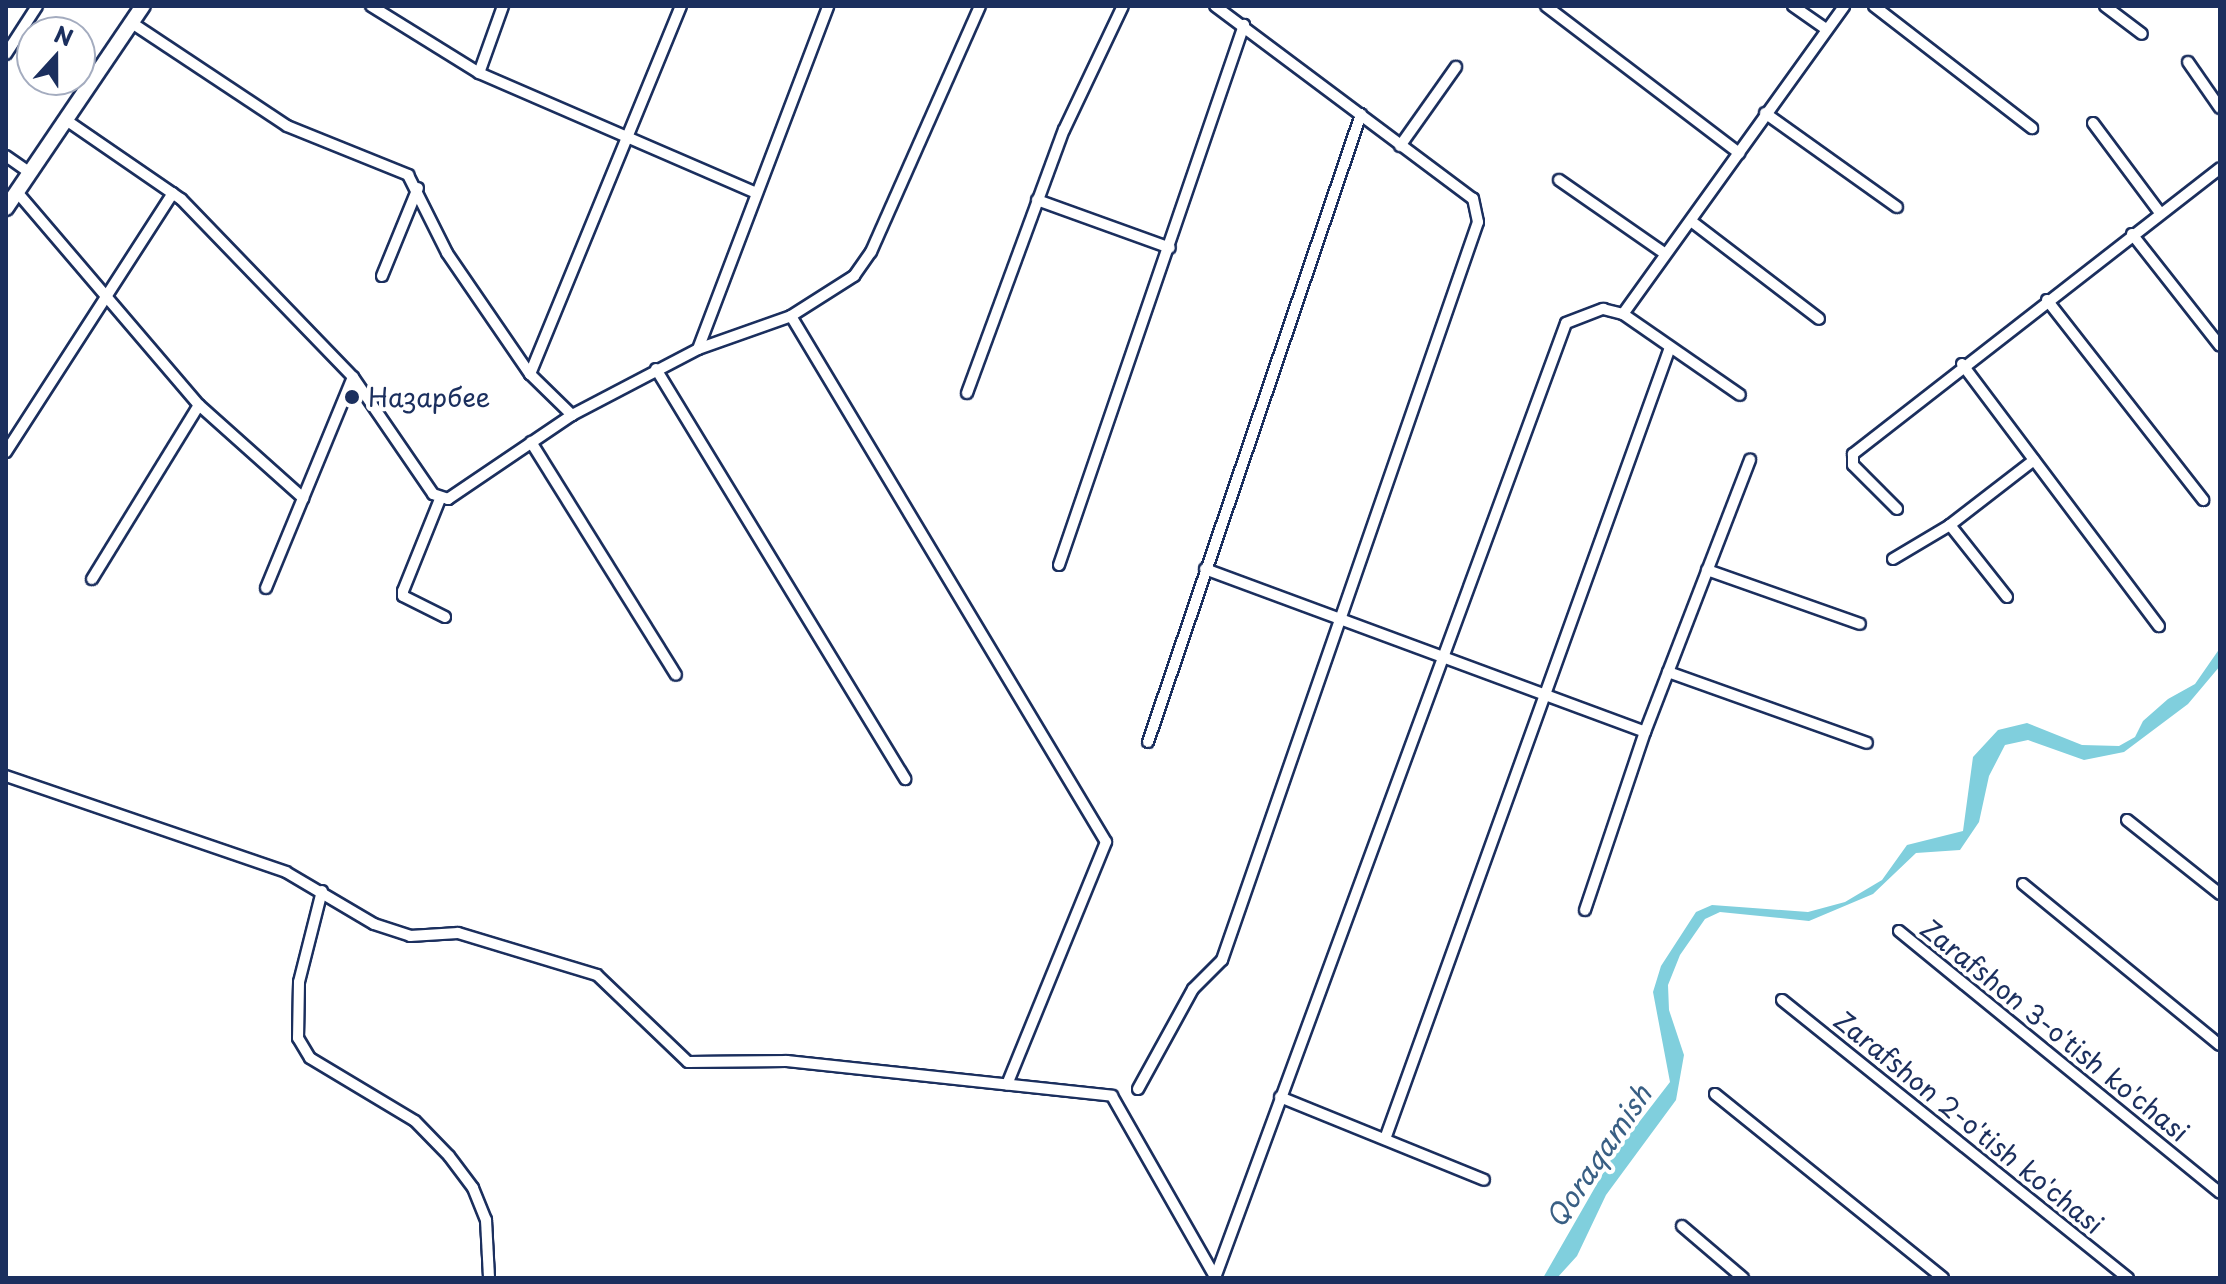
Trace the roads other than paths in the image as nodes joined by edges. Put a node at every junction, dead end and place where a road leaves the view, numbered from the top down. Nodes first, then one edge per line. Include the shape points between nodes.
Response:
1 (37, 6) edge
2 (371, 6) edge
3 (503, 6) edge
4 (681, 6) edge
5 (828, 6) edge
6 (980, 6) edge
7 (1123, 6) edge
8 (1215, 6) edge
9 (1546, 6) edge
10 (1793, 6) edge
11 (1844, 6) edge
12 (1874, 6) edge
13 (2105, 6) edge
14 (136, 12) edge
15 (1244, 25) junction
16 (1826, 29) junction
17 (2142, 34) dead end
18 (6, 54) edge
19 (2188, 62) dead end
20 (1456, 67) dead end
21 (479, 73) junction
22 (2220, 108) edge
23 (1765, 113) junction
24 (1361, 114) junction
25 (66, 120) junction
26 (2093, 123) dead end
27 (2032, 128) dead end
28 (628, 136) junction
29 (1400, 146) junction
30 (1739, 153) junction
31 (6, 156) edge
32 (2219, 170) edge
33 (30, 173) junction
34 (1559, 180) dead end
35 (418, 188) junction
36 (17, 192) junction
37 (754, 192) junction
38 (173, 193) junction
39 (1037, 200) junction
40 (1897, 207) dead end
41 (6, 208) edge
42 (2160, 213) junction
43 (1691, 221) junction
44 (2132, 234) junction
45 (1170, 248) junction
46 (1664, 253) junction
47 (382, 276) dead end
48 (107, 298) junction
49 (2047, 300) junction
50 (1623, 314) junction
51 (791, 316) junction
52 (1819, 319) dead end
53 (2220, 346) edge
54 (698, 349) junction
55 (1669, 350) junction
56 (1962, 364) junction
57 (656, 369) junction
58 (530, 374) junction
59 (353, 377) junction
60 (967, 393) dead end
61 (1740, 395) dead end
62 (199, 405) junction
63 (572, 415) junction
64 (531, 442) junction
65 (6, 452) edge
66 (1750, 460) dead end
67 (2034, 460) junction
68 (303, 498) junction
69 (440, 499) junction
70 (2203, 500) dead end
71 (1897, 509) dead end
72 (1950, 525) junction
73 (1893, 559) dead end
74 (1059, 565) dead end
75 (1205, 569) junction
76 (1707, 570) junction
77 (92, 579) dead end
78 (266, 588) dead end
79 (2007, 597) dead end
80 (445, 617) dead end
81 (1340, 617) junction
82 (1860, 624) dead end
83 (2159, 626) dead end
84 (1442, 658) junction
85 (1668, 672) junction
86 (676, 675) dead end
87 (1543, 696) junction
88 (1645, 732) junction
89 (1148, 742) dead end
90 (1867, 743) dead end
91 (6, 776) edge
92 (905, 779) dead end
93 (2127, 820) dead end
94 (2023, 884) dead end
95 (322, 891) junction
96 (2220, 894) edge
97 (1585, 910) dead end
98 (1899, 931) dead end
99 (1782, 1000) dead end
100 (2220, 1045) edge
101 (1007, 1085) junction
102 (1138, 1089) dead end
103 (1715, 1094) dead end
104 (1280, 1097) junction
105 (1385, 1139) junction
106 (1484, 1180) dead end
107 (2220, 1193) edge
108 (1682, 1226) dead end
109 (1216, 1277) edge
110 (489, 1278) edge
111 (1743, 1278) edge
112 (1943, 1278) edge
113 (2128, 1278) edge

1 - 18 street
2 - 21 street
3 - 21 street
4 - 28 street
5 - 37 street
6 - 51 street via 871,252 854,276
7 - 39 street
8 - 15 street
9 - 30 street
10 - 16 street
11 - 16 street
12 - 27 street
13 - 17 street
14 - 25 main road
14 - 35 street via 287,126 408,175
15 - 24 street
15 - 45 street
16 - 23 street
19 - 22 street
20 - 29 street
21 - 28 street
23 - 30 street
23 - 40 street
24 - 29 street
24 - 75 street
25 - 33 main road
25 - 38 street
26 - 42 street
28 - 37 street
28 - 58 street
29 - 81 street via 1473,199 1478,222
30 - 43 street
31 - 33 street
32 - 42 street
33 - 36 main road
34 - 46 street
35 - 47 street
35 - 58 street via 447,253
36 - 41 main road
36 - 48 street
37 - 54 street
38 - 48 street
38 - 59 street
39 - 45 street
39 - 60 street
42 - 44 street
43 - 46 street
43 - 52 street
44 - 49 street
44 - 53 street
45 - 74 street
46 - 50 street
48 - 62 street
48 - 65 street
49 - 56 street
49 - 70 street
50 - 55 street
50 - 84 street via 1603,309 1566,323
51 - 54 street
51 - 101 street via 1106,842
54 - 57 street
55 - 61 street
55 - 87 street
56 - 67 street
56 - 71 street via 1853,454 1853,465
57 - 63 street
57 - 92 street
58 - 63 street
59 - 68 street
59 - 69 street
62 - 68 street
62 - 77 street
63 - 64 street
64 - 69 street via 448,499
64 - 86 street
66 - 76 street
67 - 72 street
67 - 83 street
68 - 78 street
69 - 80 street via 403,596
72 - 73 street
72 - 79 street
75 - 81 street
75 - 89 street
76 - 82 street
76 - 85 street
81 - 84 street
81 - 102 street via 1222,960 1193,989
84 - 87 street
84 - 104 street
85 - 88 street
85 - 90 street
87 - 88 street
87 - 105 street
88 - 97 street
91 - 95 street via 286,872
93 - 96 street
94 - 100 street
95 - 101 street via 374,924 410,936 458,933 597,975 688,1062 787,1061
95 - 110 street via 299,982 298,1038 310,1058 415,1121 449,1156 473,1188 486,1220
98 - 107 street, Zarafshon 3-o'tish ko'chasi
99 - 113 street, Zarafshon 2-o'tish ko'chasi
101 - 109 street via 1112,1096
103 - 112 street
104 - 105 street
104 - 109 street
105 - 106 street
108 - 111 street

